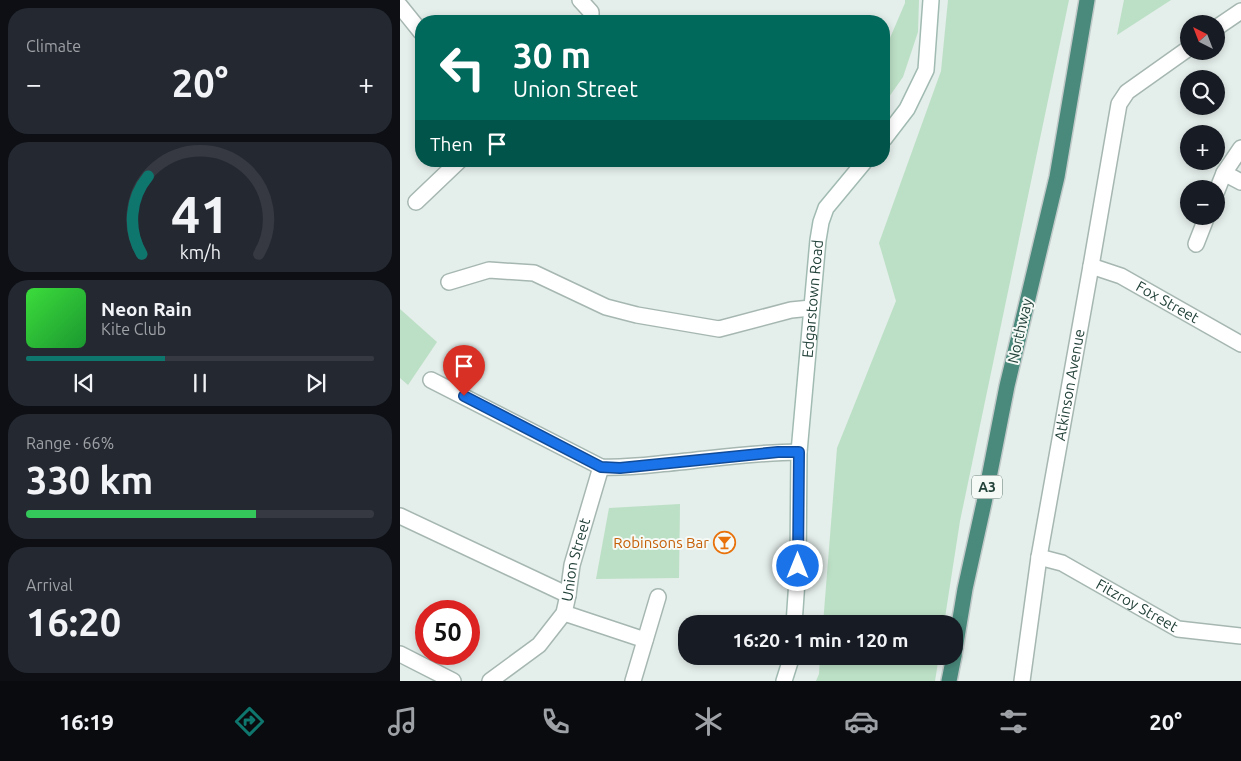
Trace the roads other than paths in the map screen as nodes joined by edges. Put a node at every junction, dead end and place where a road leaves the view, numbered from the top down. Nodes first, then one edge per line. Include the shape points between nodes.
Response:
1 (580, 0) edge
2 (931, 0) edge
3 (1088, 2) edge
4 (400, 6) edge
5 (1241, 11) edge
6 (591, 15) edge
7 (1225, 22) edge
8 (415, 25) edge
9 (1180, 54) edge
10 (890, 131) edge
11 (1241, 148) edge
12 (453, 167) edge
13 (860, 167) edge
14 (1224, 173) junction
15 (1221, 180) edge
16 (1241, 182) edge
17 (416, 202) dead end
18 (1203, 225) edge
19 (1196, 244) dead end
20 (1091, 266) junction
21 (449, 282) dead end
22 (811, 308) junction
23 (1241, 344) edge
24 (431, 380) dead end
25 (799, 452) junction
26 (601, 467) junction
27 (400, 516) edge
28 (1039, 557) junction
29 (568, 595) junction
30 (658, 596) dead end
31 (564, 613) junction
32 (795, 615) edge
33 (961, 615) edge
34 (1241, 636) edge
35 (645, 640) junction
36 (400, 654) edge
37 (789, 665) edge
38 (953, 665) edge
39 (453, 681) edge
40 (490, 681) edge
41 (633, 681) edge
42 (784, 681) edge
43 (950, 681) edge
44 (1022, 681) edge

1 - 6 street
2 - 10 street via 926,70 907,110
3 - 33 highway, Northway / A3 via 1057,177 1007,386
4 - 8 street
5 - 7 street
9 - 20 street, Atkinson Avenue via 1127,92 1119,104
11 - 14 street
12 - 17 street
13 - 22 street, Edgarstown Road via 834,196 821,222
14 - 15 street
14 - 16 street
18 - 19 street
20 - 23 street, Fox Street via 1121,276
20 - 28 street, Atkinson Avenue
21 - 22 street via 489,270 534,273 606,307 719,329 791,310
22 - 25 street, Edgarstown Road
24 - 26 street
25 - 26 street
25 - 32 street, Edgarstown Road
26 - 29 street, Union Street via 572,566
27 - 29 street
28 - 34 street, Fitzroy Street via 1062,563 1178,629
28 - 44 street, Atkinson Avenue
29 - 31 street, Union Street
30 - 35 street
31 - 35 street
31 - 40 street, Union Street via 539,644
35 - 41 street
36 - 39 street
37 - 42 street
38 - 43 highway, Northway / A3

